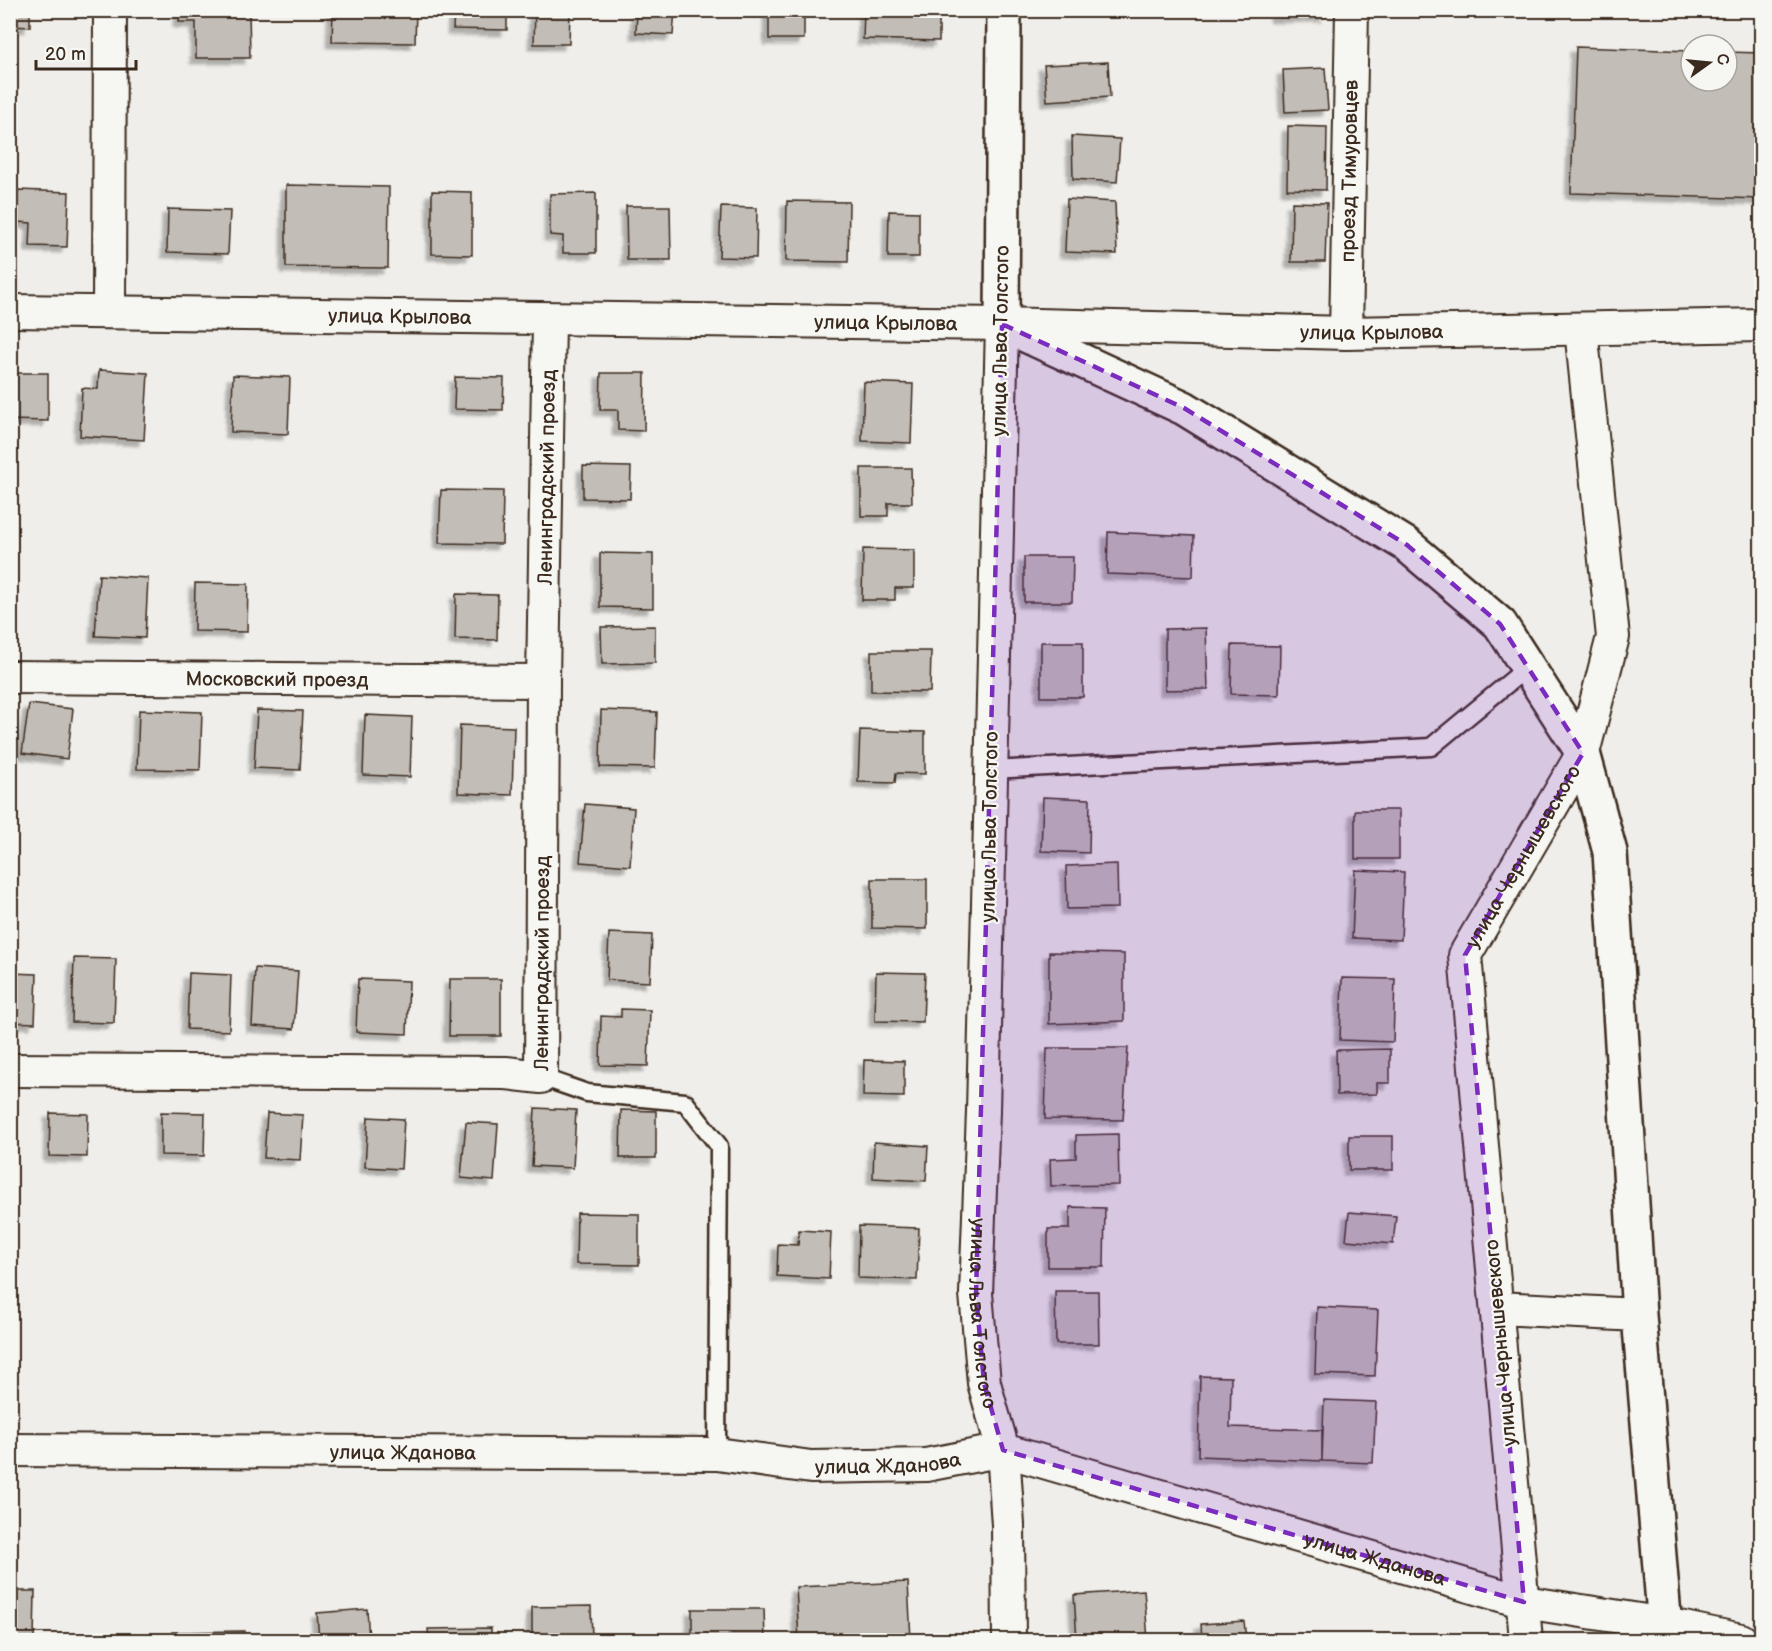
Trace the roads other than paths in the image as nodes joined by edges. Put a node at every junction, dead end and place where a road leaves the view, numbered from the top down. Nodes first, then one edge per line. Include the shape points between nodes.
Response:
1 (110, 10) edge
2 (1004, 10) edge
3 (1352, 10) edge
4 (10, 311) edge
5 (109, 312) junction
6 (549, 319) junction
7 (1002, 324) junction
8 (1761, 324) edge
9 (1581, 329) junction
10 (1346, 333) junction
11 (1529, 666) junction
12 (10, 676) edge
13 (543, 681) junction
14 (1583, 753) junction
15 (991, 770) junction
16 (10, 1070) edge
17 (542, 1077) junction
18 (1497, 1308) junction
19 (1639, 1315) junction
20 (10, 1450) edge
21 (1003, 1450) junction
22 (717, 1454) junction
23 (1524, 1602) junction
24 (1665, 1632) edge
25 (1008, 1641) edge
26 (1526, 1641) edge
27 (1741, 1641) edge

1 - 5 street
2 - 7 street, улица Льва Толстого
3 - 10 street, проезд Тимуровцев
4 - 5 street, улица Крылова
5 - 6 street, улица Крылова
6 - 7 street, улица Крылова
6 - 13 street, Ленинградский проезд
7 - 10 street, улица Крылова
7 - 11 street via 1184,408 1407,545 1500,624
7 - 15 street, улица Льва Толстого
8 - 9 street, улица Крылова
9 - 10 street, улица Крылова
9 - 14 street, улица Чернышевского via 1613,637
11 - 14 street
11 - 15 lane via 1431,747
12 - 13 street, Московский проезд
13 - 17 street, Ленинградский проезд
14 - 18 street, улица Чернышевского via 1465,955
14 - 19 street via 1610,852
15 - 21 street, улица Льва Толстого via 976,1294 984,1383
16 - 17 street, Ленинградский проезд via 506,1073
17 - 22 lane via 587,1093 686,1102 718,1146
18 - 19 street
18 - 23 street, улица Чернышевского
19 - 24 street
20 - 22 street, улица Жданова
21 - 22 street, улица Жданова via 926,1465 811,1467
21 - 23 street, улица Жданова
21 - 25 street, улица Льва Толстого via 1008,1525
23 - 24 street, улица Жданова
23 - 26 street, улица Чернышевского
24 - 27 street, улица Жданова

